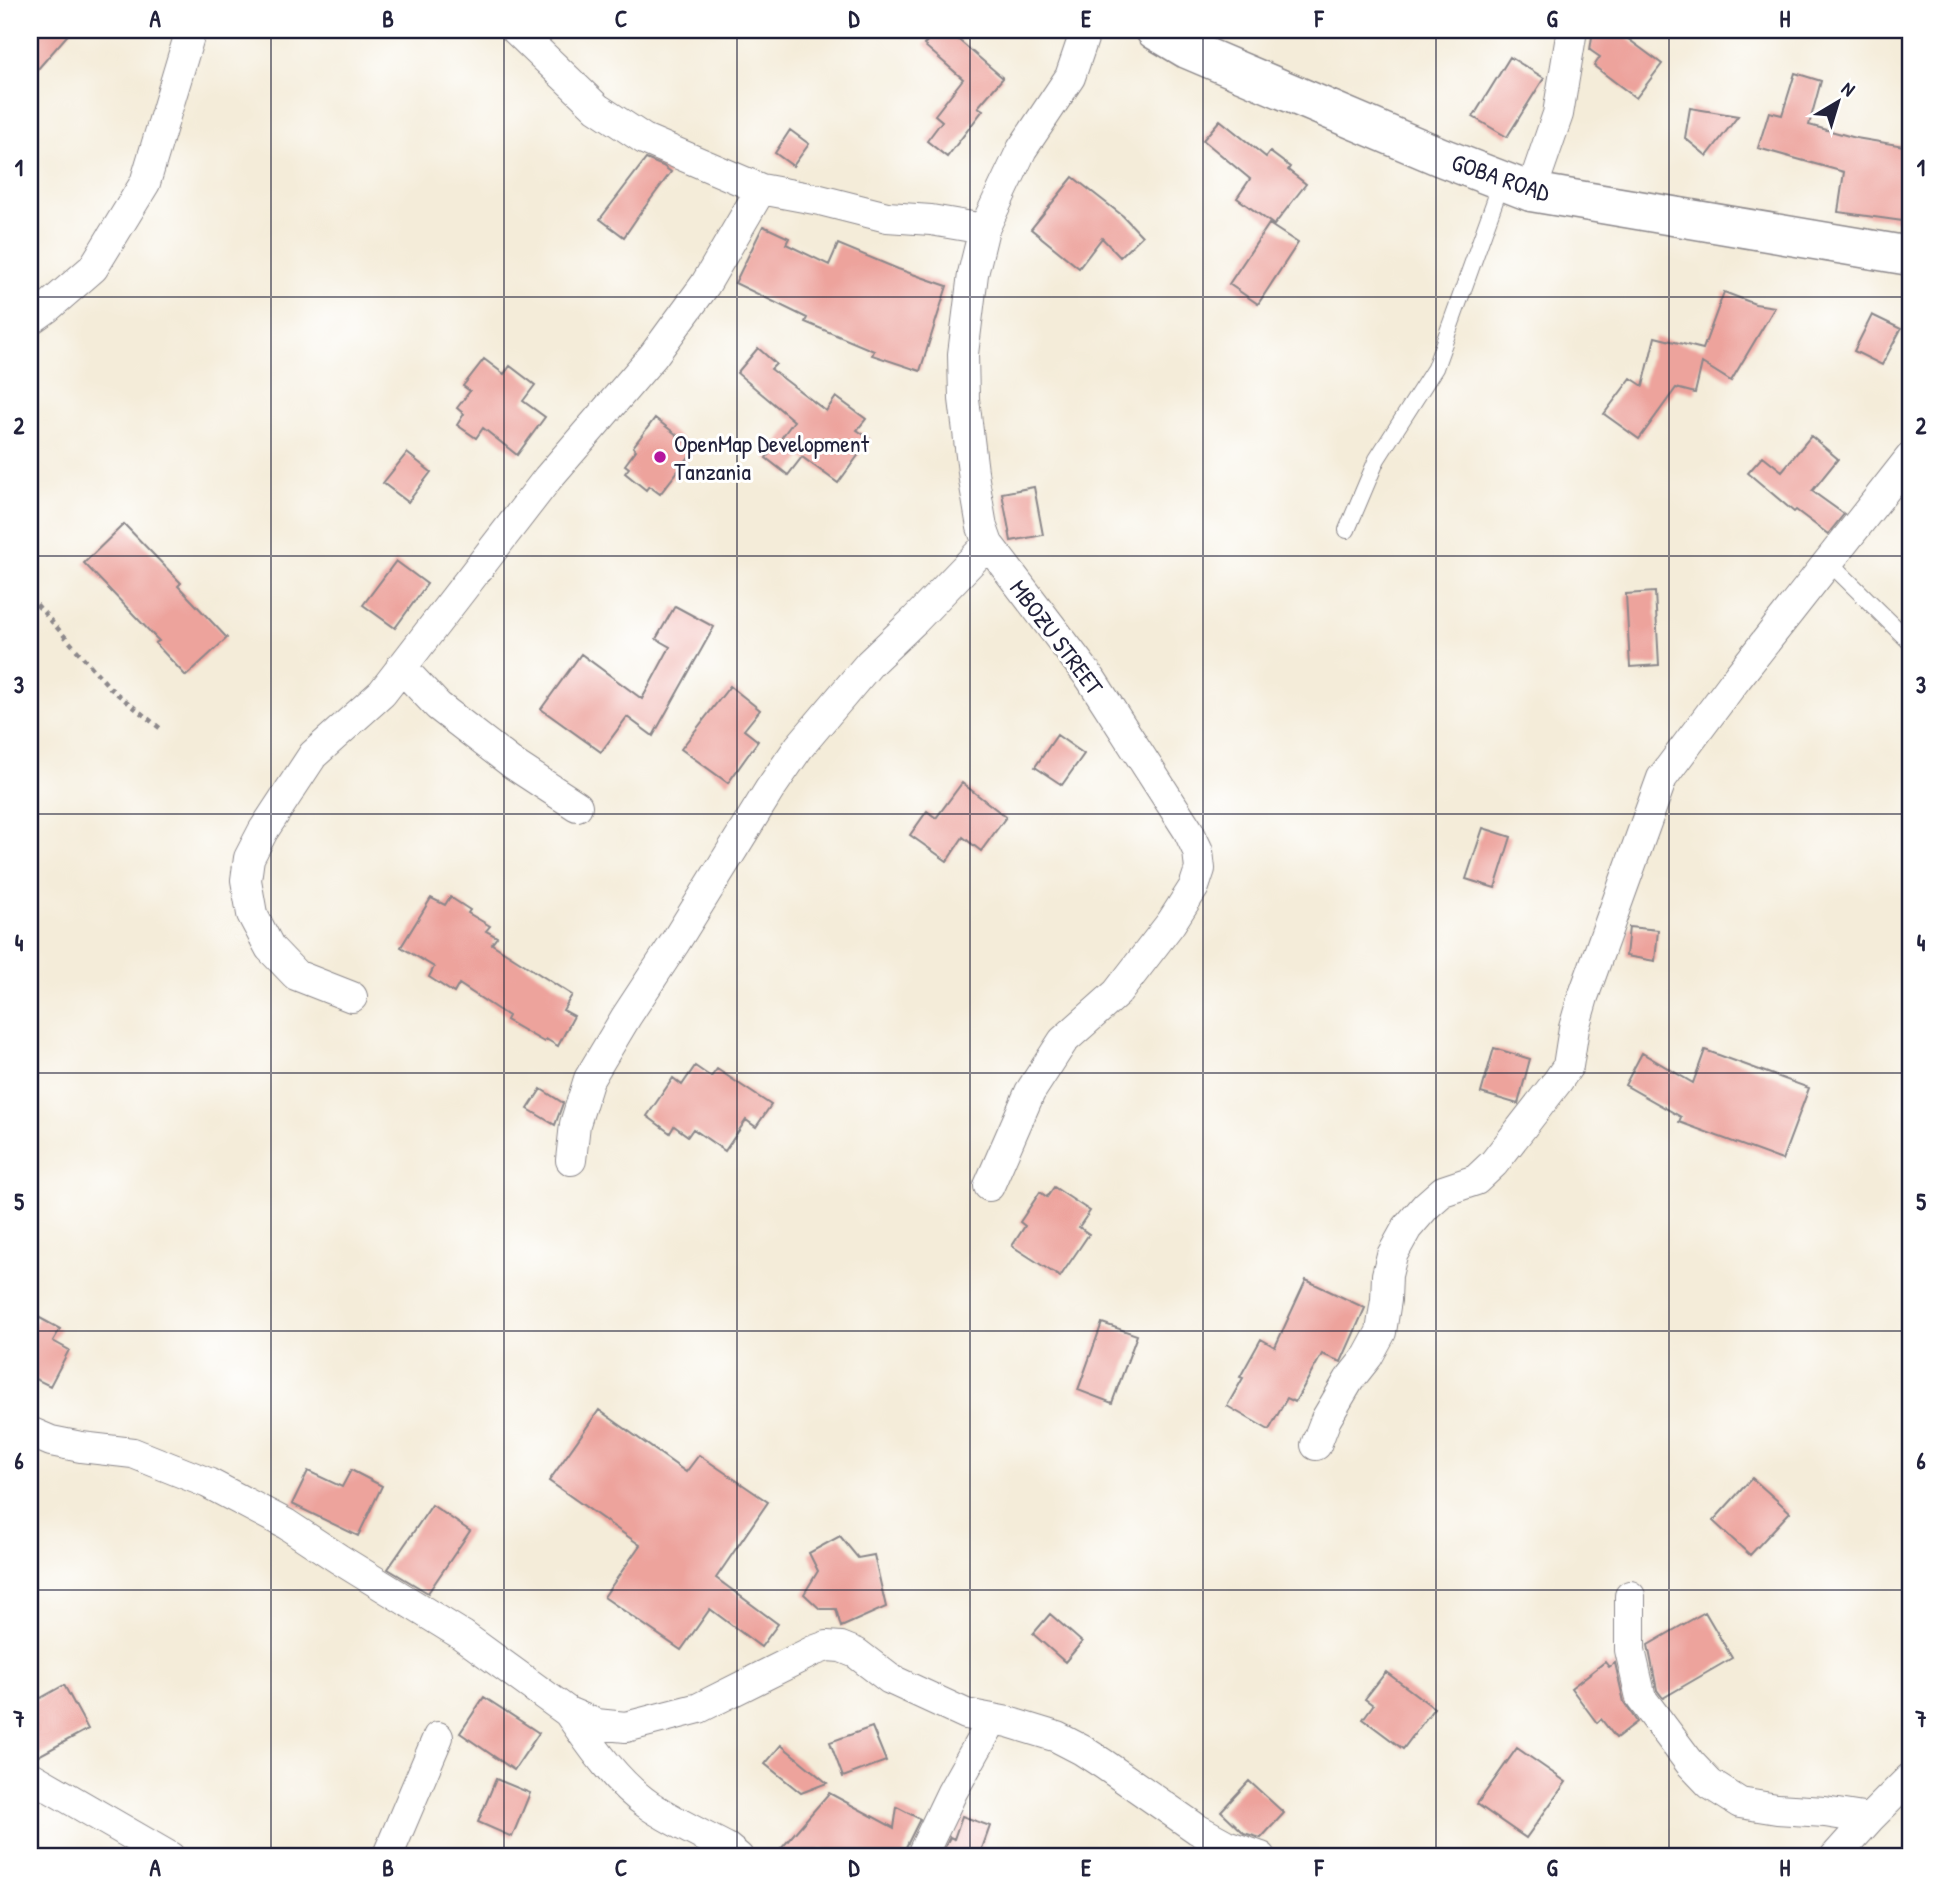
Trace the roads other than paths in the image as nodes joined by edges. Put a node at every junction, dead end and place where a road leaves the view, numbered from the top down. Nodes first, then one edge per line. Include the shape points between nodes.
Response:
1 (191, 30) edge
2 (516, 30) edge
3 (1086, 30) edge
4 (1155, 30) edge
5 (1572, 30) edge
6 (1516, 187) junction
7 (761, 189) junction
8 (984, 229) junction
9 (1910, 256) edge
10 (30, 320) edge
11 (1910, 457) edge
12 (1347, 530) dead end
13 (988, 544) junction
14 (1829, 562) junction
15 (1910, 642) edge
16 (401, 667) junction
17 (577, 806) dead end
18 (352, 997) dead end
19 (571, 1160) dead end
20 (989, 1186) dead end
21 (30, 1432) edge
22 (1316, 1445) dead end
23 (1630, 1596) dead end
24 (568, 1712) junction
25 (993, 1719) junction
26 (438, 1737) dead end
27 (30, 1776) edge
28 (1910, 1778) edge
29 (1869, 1819) junction
30 (170, 1857) edge
31 (387, 1857) edge
32 (738, 1857) edge
33 (921, 1857) edge
34 (1261, 1857) edge
35 (1835, 1857) edge

1 - 10 street via 145,183 93,268
2 - 7 street via 597,108 643,139
3 - 8 street, MBOZU STREET via 1070,77 1022,149
4 - 6 street, GOBA ROAD via 1187,49
5 - 6 street via 1558,114
6 - 9 street, GOBA ROAD
6 - 12 lane via 1435,368 1377,459
7 - 8 street via 887,217
7 - 16 street via 705,285 653,356 548,478
8 - 13 street, MBOZU STREET via 963,354 974,480
11 - 14 street
13 - 19 street via 870,663 770,789 589,1079 575,1124
13 - 20 street, MBOZU STREET via 1091,679 1188,830 1200,869 1171,923 1117,993 1063,1041 1030,1092
14 - 15 lane
14 - 22 street via 1662,778 1583,997 1568,1066 1494,1163 1476,1180 1443,1191 1407,1228 1392,1255 1381,1332 1326,1419
16 - 17 street via 438,706
16 - 18 street via 382,693 313,755 249,858 246,880 253,914 270,948 296,975
21 - 24 street via 51,1441 133,1454 208,1483 286,1524 462,1634
23 - 29 street via 1630,1650 1641,1698 1710,1784 1740,1803
24 - 25 street via 596,1724 626,1727 699,1708 827,1646 856,1653 890,1679 922,1695 967,1714
24 - 32 street via 608,1767 649,1805
25 - 33 street
25 - 34 street via 1057,1737 1197,1829
26 - 31 street
27 - 30 street
28 - 29 street
29 - 35 street

